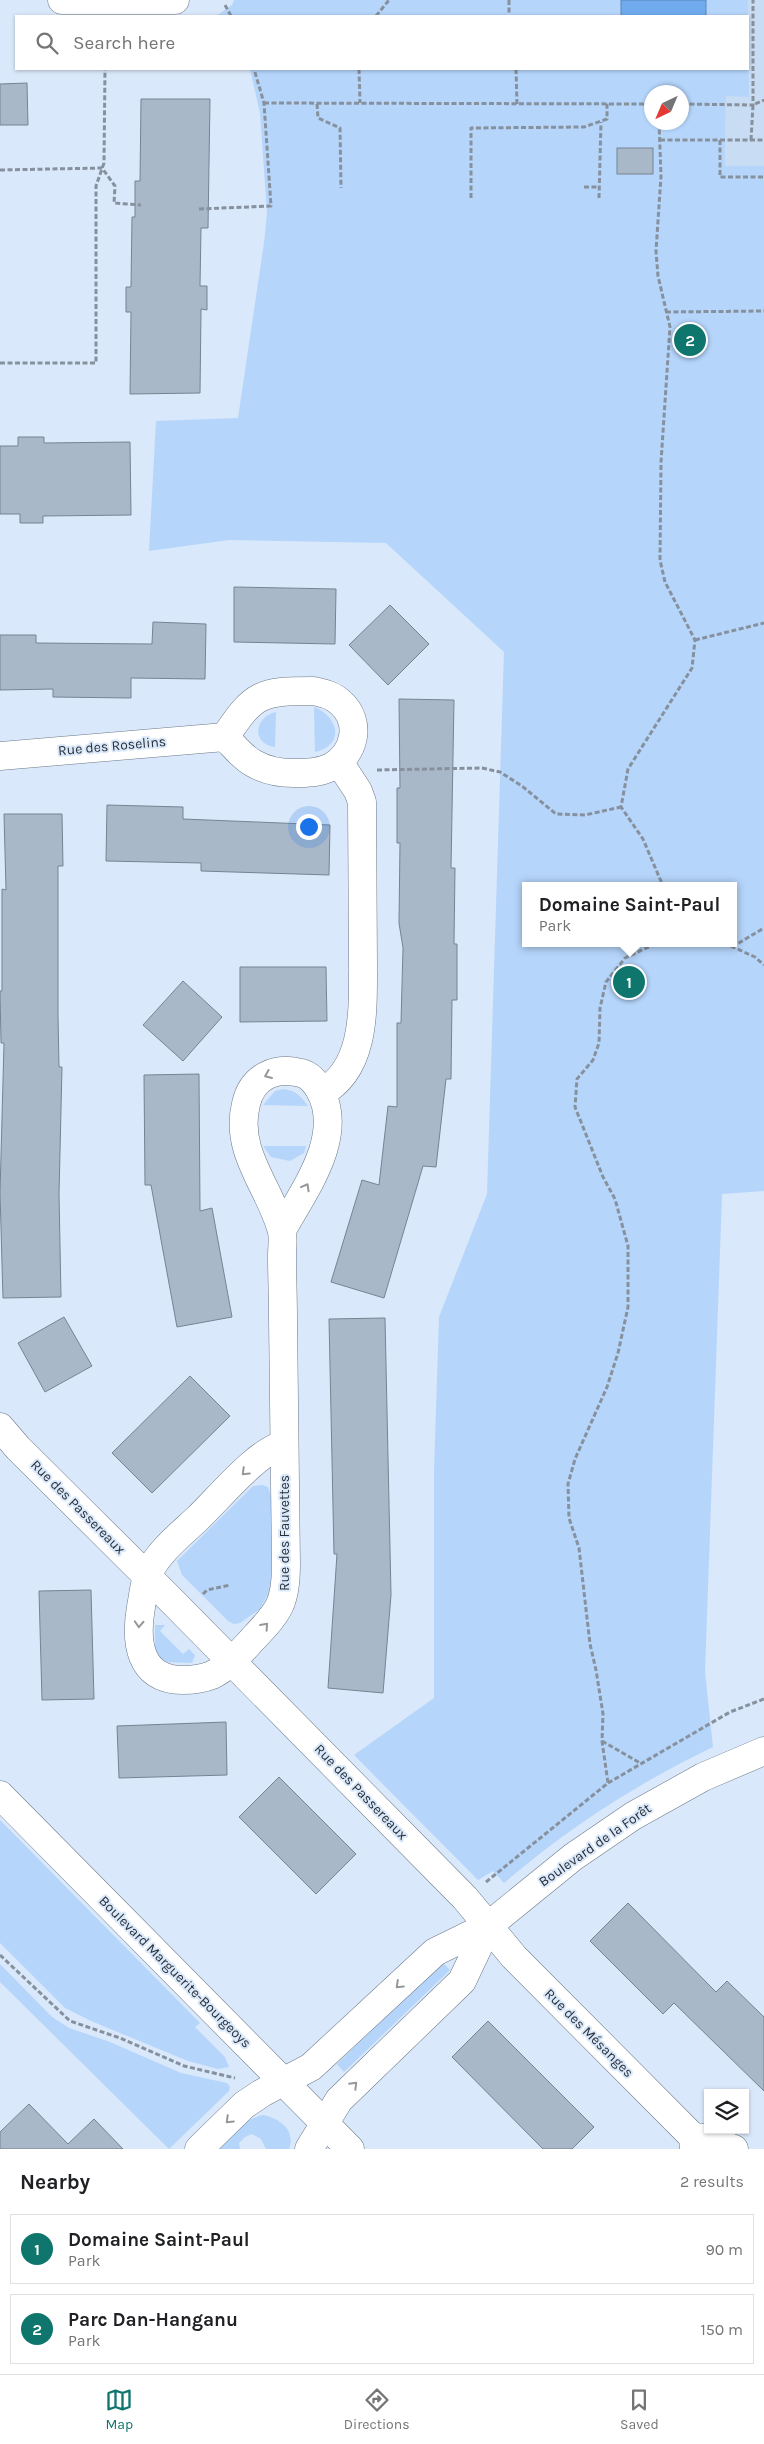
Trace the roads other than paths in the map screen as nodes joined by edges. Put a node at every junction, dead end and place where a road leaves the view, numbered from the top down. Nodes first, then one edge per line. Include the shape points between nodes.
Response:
1 (62, 0) edge
2 (175, 0) edge
3 (225, 737) junction
4 (0, 756) edge
5 (339, 762) junction
6 (321, 1093) junction
7 (282, 1230) junction
8 (3, 1435) edge
9 (284, 1445) junction
10 (148, 1576) junction
11 (232, 1661) junction
12 (764, 1751) edge
13 (0, 1796) edge
14 (488, 1926) junction
15 (284, 2082) junction
16 (325, 2124) junction
17 (694, 2143) edge
18 (199, 2149) edge
19 (309, 2149) edge
20 (350, 2149) edge
21 (734, 2149) edge

1 - 2 street
3 - 4 street, Rue des Roselins
3 - 5 street via 254,764 275,771 312,773
3 - 5 street via 241,712 257,698 277,692 313,691 333,697 351,717 352,745
5 - 6 street via 362,802 363,1007 354,1053 339,1082
7 -> 6 street, Rue des Fauvettes via 313,1175 324,1145 325,1106
6 -> 7 street, Rue des Fauvettes via 306,1074 276,1072 267,1074 256,1084 246,1103 246,1147
7 - 9 street, Rue des Fauvettes
8 - 10 street, Rue des Passereaux
9 -> 10 street via 270,1449 250,1467 170,1546
11 -> 9 street, Rue des Fauvettes via 270,1621 284,1601
10 - 11 street, Rue des Passereaux
10 -> 11 street via 139,1618 139,1635 142,1656 152,1669 166,1678 199,1679
11 - 14 street, Rue des Passereaux via 465,1898
12 - 14 street, Boulevard de la Forêt via 704,1777 633,1816 566,1863
13 - 15 street, Boulevard Marguerite-Bourgeoys
14 -> 15 street, Boulevard de la Forêt via 435,1952 311,2067
16 -> 14 street, Boulevard de la Forêt via 339,2100 462,1981
14 - 17 street, Rue des Mésanges
15 - 16 street, Boulevard Marguerite-Bourgeoys
15 -> 18 street, Boulevard de la Forêt via 244,2105
16 - 19 street, Boulevard de la Forêt
16 - 20 street, Boulevard Marguerite-Bourgeoys
17 - 21 street, Rue des Mésanges via 706,2138

